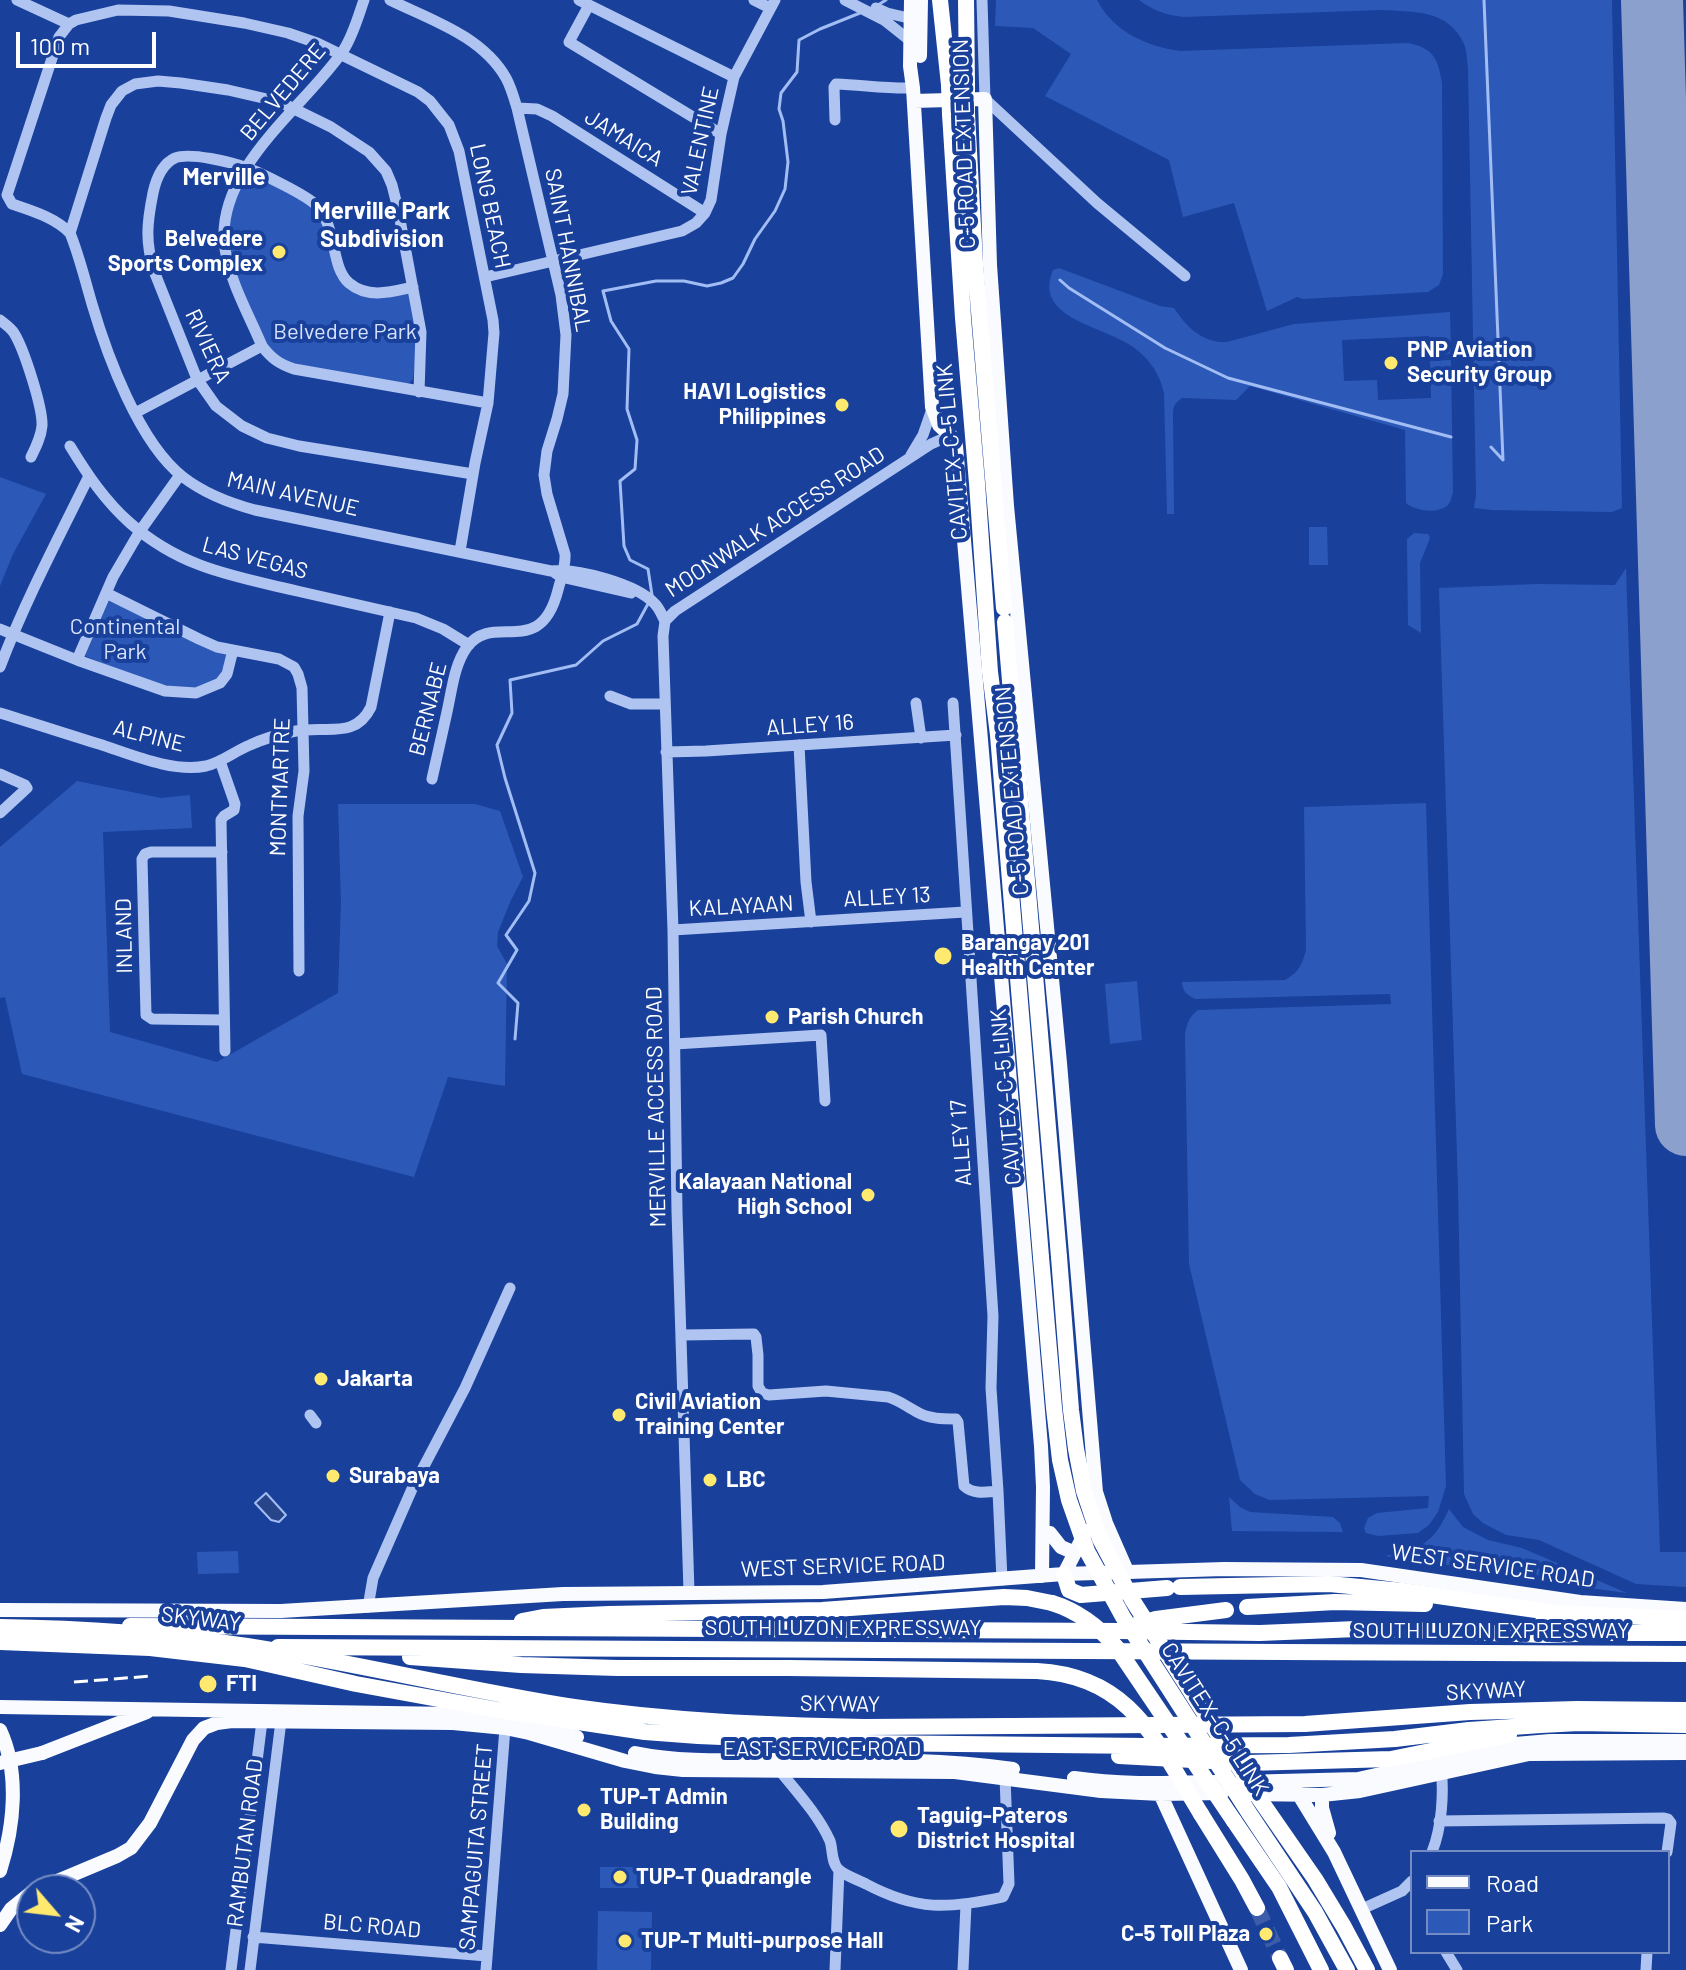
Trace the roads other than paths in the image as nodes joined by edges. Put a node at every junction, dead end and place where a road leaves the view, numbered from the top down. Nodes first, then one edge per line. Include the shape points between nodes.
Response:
1 (17, 0) edge
2 (364, 0) edge
3 (390, 0) edge
4 (754, 0) edge
5 (845, 0) edge
6 (911, 0) edge
7 (921, 0) edge
8 (940, 0) edge
9 (950, 0) edge
10 (966, 0) edge
11 (982, 0) edge
12 (584, 2) edge
13 (861, 3) edge
14 (772, 4) edge
15 (880, 13) junction
16 (916, 20) junction
17 (69, 24) junction
18 (916, 44) junction
19 (341, 54) junction
20 (734, 77) junction
21 (958, 85) junction
22 (914, 94) junction
23 (985, 99) junction
24 (293, 108) junction
25 (517, 108) junction
26 (959, 114) junction
27 (835, 120) dead end
28 (721, 134) junction
29 (247, 167) junction
30 (705, 213) junction
31 (70, 233) junction
32 (553, 262) junction
33 (1185, 276) dead end
34 (485, 277) junction
35 (413, 287) junction
36 (0, 320) edge
37 (262, 346) junction
38 (197, 379) junction
39 (419, 392) junction
40 (488, 403) junction
41 (932, 409) junction
42 (135, 413) junction
43 (70, 446) dead end
44 (956, 446) junction
45 (31, 457) dead end
46 (909, 458) junction
47 (473, 474) junction
48 (180, 475) junction
49 (89, 476) junction
50 (140, 531) junction
51 (460, 551) junction
52 (558, 573) junction
53 (106, 593) junction
54 (390, 612) junction
55 (665, 621) junction
56 (0, 629) edge
57 (13, 634) junction
58 (469, 645) junction
59 (233, 650) junction
60 (77, 660) junction
61 (0, 667) edge
62 (610, 696) dead end
63 (916, 703) dead end
64 (953, 703) dead end
65 (665, 704) junction
66 (0, 713) edge
67 (302, 730) junction
68 (956, 735) junction
69 (921, 738) junction
70 (799, 745) junction
71 (666, 752) junction
72 (220, 761) junction
73 (0, 774) edge
74 (432, 779) dead end
75 (0, 813) edge
76 (222, 852) junction
77 (965, 912) junction
78 (811, 922) junction
79 (673, 930) junction
80 (299, 971) dead end
81 (223, 1020) junction
82 (675, 1044) junction
83 (225, 1051) dead end
84 (825, 1101) dead end
85 (510, 1288) dead end
86 (682, 1335) junction
87 (1043, 1487) junction
88 (998, 1491) junction
89 (1096, 1492) junction
90 (1050, 1533) junction
91 (1075, 1553) junction
92 (1127, 1571) junction
93 (1054, 1575) junction
94 (1002, 1580) junction
95 (689, 1592) junction
96 (368, 1607) junction
97 (1247, 1607) dead end
98 (1686, 1609) edge
99 (0, 1610) edge
100 (1226, 1610) dead end
101 (1686, 1619) edge
102 (0, 1626) edge
103 (502, 1629) junction
104 (1357, 1629) dead end
105 (1379, 1629) dead end
106 (1119, 1631) junction
107 (1616, 1633) junction
108 (1686, 1633) edge
109 (0, 1644) edge
110 (233, 1646) junction
111 (1686, 1654) edge
112 (0, 1707) edge
113 (155, 1709) junction
114 (1686, 1710) edge
115 (262, 1721) junction
116 (281, 1721) junction
117 (1686, 1725) edge
118 (505, 1728) junction
119 (0, 1730) edge
120 (863, 1735) junction
121 (1686, 1741) edge
122 (1686, 1753) edge
123 (0, 1763) edge
124 (955, 1767) junction
125 (1441, 1767) junction
126 (780, 1771) junction
127 (1005, 1777) junction
128 (1158, 1789) junction
129 (1296, 1789) junction
130 (1322, 1795) junction
131 (1439, 1821) junction
132 (1432, 1850) edge
133 (1667, 1850) edge
134 (1334, 1852) junction
135 (839, 1870) junction
136 (0, 1871) edge
137 (74, 1874) edge
138 (1410, 1883) edge
139 (16, 1905) edge
140 (966, 1905) junction
141 (1257, 1908) tunnel mouth
142 (1362, 1909) junction
143 (0, 1925) edge
144 (253, 1937) junction
145 (487, 1956) junction
146 (231, 1970) edge
147 (250, 1970) edge
148 (486, 1970) edge
149 (835, 1970) edge
150 (963, 1970) edge
151 (1241, 1970) edge
152 (1321, 1970) edge
153 (1347, 1970) edge
154 (1367, 1970) edge
155 (1390, 1970) edge

1 - 17 street
2 - 19 street, BELVEDERE
3 - 25 street, SAINT HANNIBAL via 483,50 507,78
4 - 14 street
5 - 13 street
6 - 16 main road, C-5 ROAD EXTENSION
7 - 16 main road, C-5 ROAD EXTENSION
8 - 21 highway
9 - 21 highway, CAVITEX–C-5 LINK
10 - 21 highway, CAVITEX–C-5 LINK
11 - 23 street, C-5 ROAD EXTENSION
12 - 20 street
12 - 28 street via 569,42
13 - 15 street
14 - 20 street, VALENTINE
15 - 16 street
15 - 18 street
16 - 18 main road, C-5 ROAD EXTENSION
17 - 19 street, LONG BEACH via 118,10 169,11 276,30
17 - 31 street via 56,44 7,195 12,204
18 - 22 main road, C-5 ROAD EXTENSION via 910,66
19 - 24 street, BELVEDERE
19 - 34 street, LONG BEACH via 418,92 449,125
20 - 28 street, VALENTINE
21 - 26 highway, CAVITEX–C-5 LINK, bridge
22 - 23 main road
22 - 27 street via 836,84
22 - 41 main road, C-5 ROAD EXTENSION
23 - 33 street
23 - 89 main road, C-5 ROAD EXTENSION via 1007,506
24 - 29 street, BELVEDERE
24 - 31 street via 228,90 158,81 122,91 106,118
24 - 35 street via 359,144 386,171
25 - 30 street, JAMAICA via 552,116
25 - 32 street, SAINT HANNIBAL
26 - 153 highway, CAVITEX–C-5 LINK, bridge via 960,289 1060,1460 1087,1551 1123,1617 1305,1896
26 - 154 highway, CAVITEX–C-5 LINK, bridge via 1070,1397 1084,1491 1100,1539 1133,1601 1315,1879
28 - 30 street, VALENTINE
29 - 35 street, RIVIERA via 317,206 347,281 366,292
29 - 37 street, BELVEDERE via 231,196 225,248
29 - 38 street, RIVIERA via 186,155 169,162 155,185 149,252
30 - 32 street, VALENTINE via 682,231
31 - 42 street, MAIN AVENUE via 103,338
32 - 34 street, VALENTINE
32 - 52 street, SAINT HANNIBAL via 566,335 565,368 544,475 565,554
34 - 40 street, LONG BEACH via 494,333
35 - 39 street via 421,332
36 - 45 street via 14,333 41,413 41,434
37 - 38 street
37 - 39 street via 277,362 294,369
38 - 42 street
38 - 47 street, RIVIERA via 226,414 267,438
39 - 40 street
40 - 47 street, LONG BEACH
41 - 44 main road, C-5 ROAD EXTENSION
41 - 46 street, MOONWALK ACCESS ROAD
42 - 48 street, MAIN AVENUE
43 - 49 street, LAS VEGAS
44 - 46 street, MOONWALK ACCESS ROAD via 940,440
44 - 87 main road, C-5 ROAD EXTENSION
46 - 55 street, MOONWALK ACCESS ROAD
47 - 51 street, LONG BEACH
48 - 50 street
48 - 51 street, MAIN AVENUE via 221,499 255,510
49 - 50 street, LAS VEGAS
49 - 57 street
50 - 53 street
50 - 54 street, LAS VEGAS via 209,570
51 - 52 street, MAIN AVENUE
52 - 55 street, MAIN AVENUE via 617,582 655,604
52 - 58 street, BERNABE via 554,605 546,620 533,630 485,634
53 - 59 street, MONTMARTRE
53 - 60 street
54 - 58 street, LAS VEGAS via 443,629
54 - 67 street, ALPINE via 366,717 349,729
55 - 65 street, MERVILLE ACCESS ROAD
56 - 57 street
57 - 60 street
57 - 61 street
58 - 74 street, BERNABE via 456,669
59 - 60 street via 220,683 196,693 165,691
59 - 67 street, MONTMARTRE via 294,667 302,688
62 - 65 street via 631,704
63 - 69 street
64 - 68 street, ALLEY 17
65 - 71 street, MERVILLE ACCESS ROAD
66 - 72 street, ALPINE via 183,768
67 - 72 street, ALPINE via 248,745
67 - 80 street, MONTMARTRE
68 - 69 street, ALLEY 16
68 - 77 street, ALLEY 17
69 - 70 street, ALLEY 16
70 - 71 street, ALLEY 16
70 - 78 street
71 - 79 street, MERVILLE ACCESS ROAD
72 - 76 street via 235,804 222,818
73 - 75 street via 26,789
76 - 81 street
76 - 81 street, INLAND via 151,852 142,859 146,1015
77 - 78 street, ALLEY 13
77 - 88 street, ALLEY 17 via 993,1316 991,1388
78 - 79 street, KALAYAAN
79 - 82 street, MERVILLE ACCESS ROAD
81 - 83 street
82 - 84 street via 821,1035
82 - 86 street, MERVILLE ACCESS ROAD
85 - 96 street via 412,1489 373,1578
86 - 88 street via 754,1334 762,1393 826,1391 888,1397 921,1415 956,1419 964,1486 977,1493
86 - 95 street, MERVILLE ACCESS ROAD
87 - 90 main road
87 - 93 main road
88 - 94 street, ALLEY 17
89 - 91 main road via 1092,1517
89 - 92 main road, C-5 ROAD EXTENSION
90 - 91 main road via 1061,1547
90 - 93 main road
91 - 93 main road
92 - 93 main road, WEST SERVICE ROAD
92 - 98 main road, WEST SERVICE ROAD via 1361,1570 1580,1602
93 - 94 main road, WEST SERVICE ROAD
93 - 101 highway via 1076,1594 1329,1584 1557,1613
94 - 95 main road, WEST SERVICE ROAD via 823,1592
95 - 96 main road, WEST SERVICE ROAD
96 - 99 main road, WEST SERVICE ROAD
97 - 107 highway, SOUTH LUZON EXPRESSWAY via 1415,1602
100 - 106 highway, SOUTH LUZON EXPRESSWAY via 1156,1619
102 - 103 highway, SOUTH LUZON EXPRESSWAY
102 - 120 highway, SKYWAY, bridge via 247,1646 577,1707
103 - 106 highway, SOUTH LUZON EXPRESSWAY
103 - 152 highway, bridge via 543,1617 609,1614 822,1610 988,1598 1059,1605 1084,1617 1117,1648 1279,1887
104 - 106 highway, SOUTH LUZON EXPRESSWAY
105 - 107 highway, SOUTH LUZON EXPRESSWAY
107 - 108 highway, SOUTH LUZON EXPRESSWAY
109 - 110 highway, SOUTH LUZON EXPRESSWAY
109 - 120 highway, SKYWAY, bridge via 150,1648 245,1659 498,1710 645,1732
110 - 111 highway, SOUTH LUZON EXPRESSWAY
110 - 141 highway, bridge via 617,1668 1059,1672 1108,1691 1137,1716
112 - 113 main road, EAST SERVICE ROAD
113 - 123 main road, bridge via 42,1753
113 - 124 main road, EAST SERVICE ROAD via 453,1714 524,1721 627,1752 683,1760 888,1759
114 - 120 highway, SKYWAY via 1577,1709 1305,1724
115 - 116 main road, EAST SERVICE ROAD
115 - 137 main road, EAST SERVICE ROAD via 204,1728 187,1748 150,1823 131,1848
115 - 146 street, RAMBUTAN ROAD
116 - 118 main road, EAST SERVICE ROAD
116 - 144 street, RAMBUTAN ROAD
117 - 120 highway, SKYWAY via 1579,1723 1289,1745 1044,1744
118 - 126 main road, EAST SERVICE ROAD via 655,1767
118 - 145 street, SAMPAGUITA STREET
119 - 136 main road via 13,1807
121 - 125 main road, EAST SERVICE ROAD via 1515,1744
122 - 125 main road, EAST SERVICE ROAD via 1529,1754
124 - 126 main road, EAST SERVICE ROAD
124 - 127 main road, EAST SERVICE ROAD
124 - 128 main road, EAST SERVICE ROAD
125 - 129 main road, EAST SERVICE ROAD
125 - 130 main road, EAST SERVICE ROAD via 1360,1791
125 - 131 street
126 - 135 street via 824,1831
127 - 128 main road, EAST SERVICE ROAD via 1101,1791
127 - 140 street via 1007,1891 1003,1897
128 - 129 main road, EAST SERVICE ROAD
128 - 151 main road
129 - 130 main road, EAST SERVICE ROAD
129 - 134 main road
130 - 134 main road
131 - 132 street
131 - 133 street via 1664,1818 1671,1823
134 - 142 main road
135 - 140 street via 905,1902
135 - 149 street
138 - 142 street
139 - 143 main road, EAST SERVICE ROAD
140 - 150 street
142 - 155 main road
144 - 145 street, BLC ROAD
144 - 147 street, RAMBUTAN ROAD
145 - 148 street, SAMPAGUITA STREET

